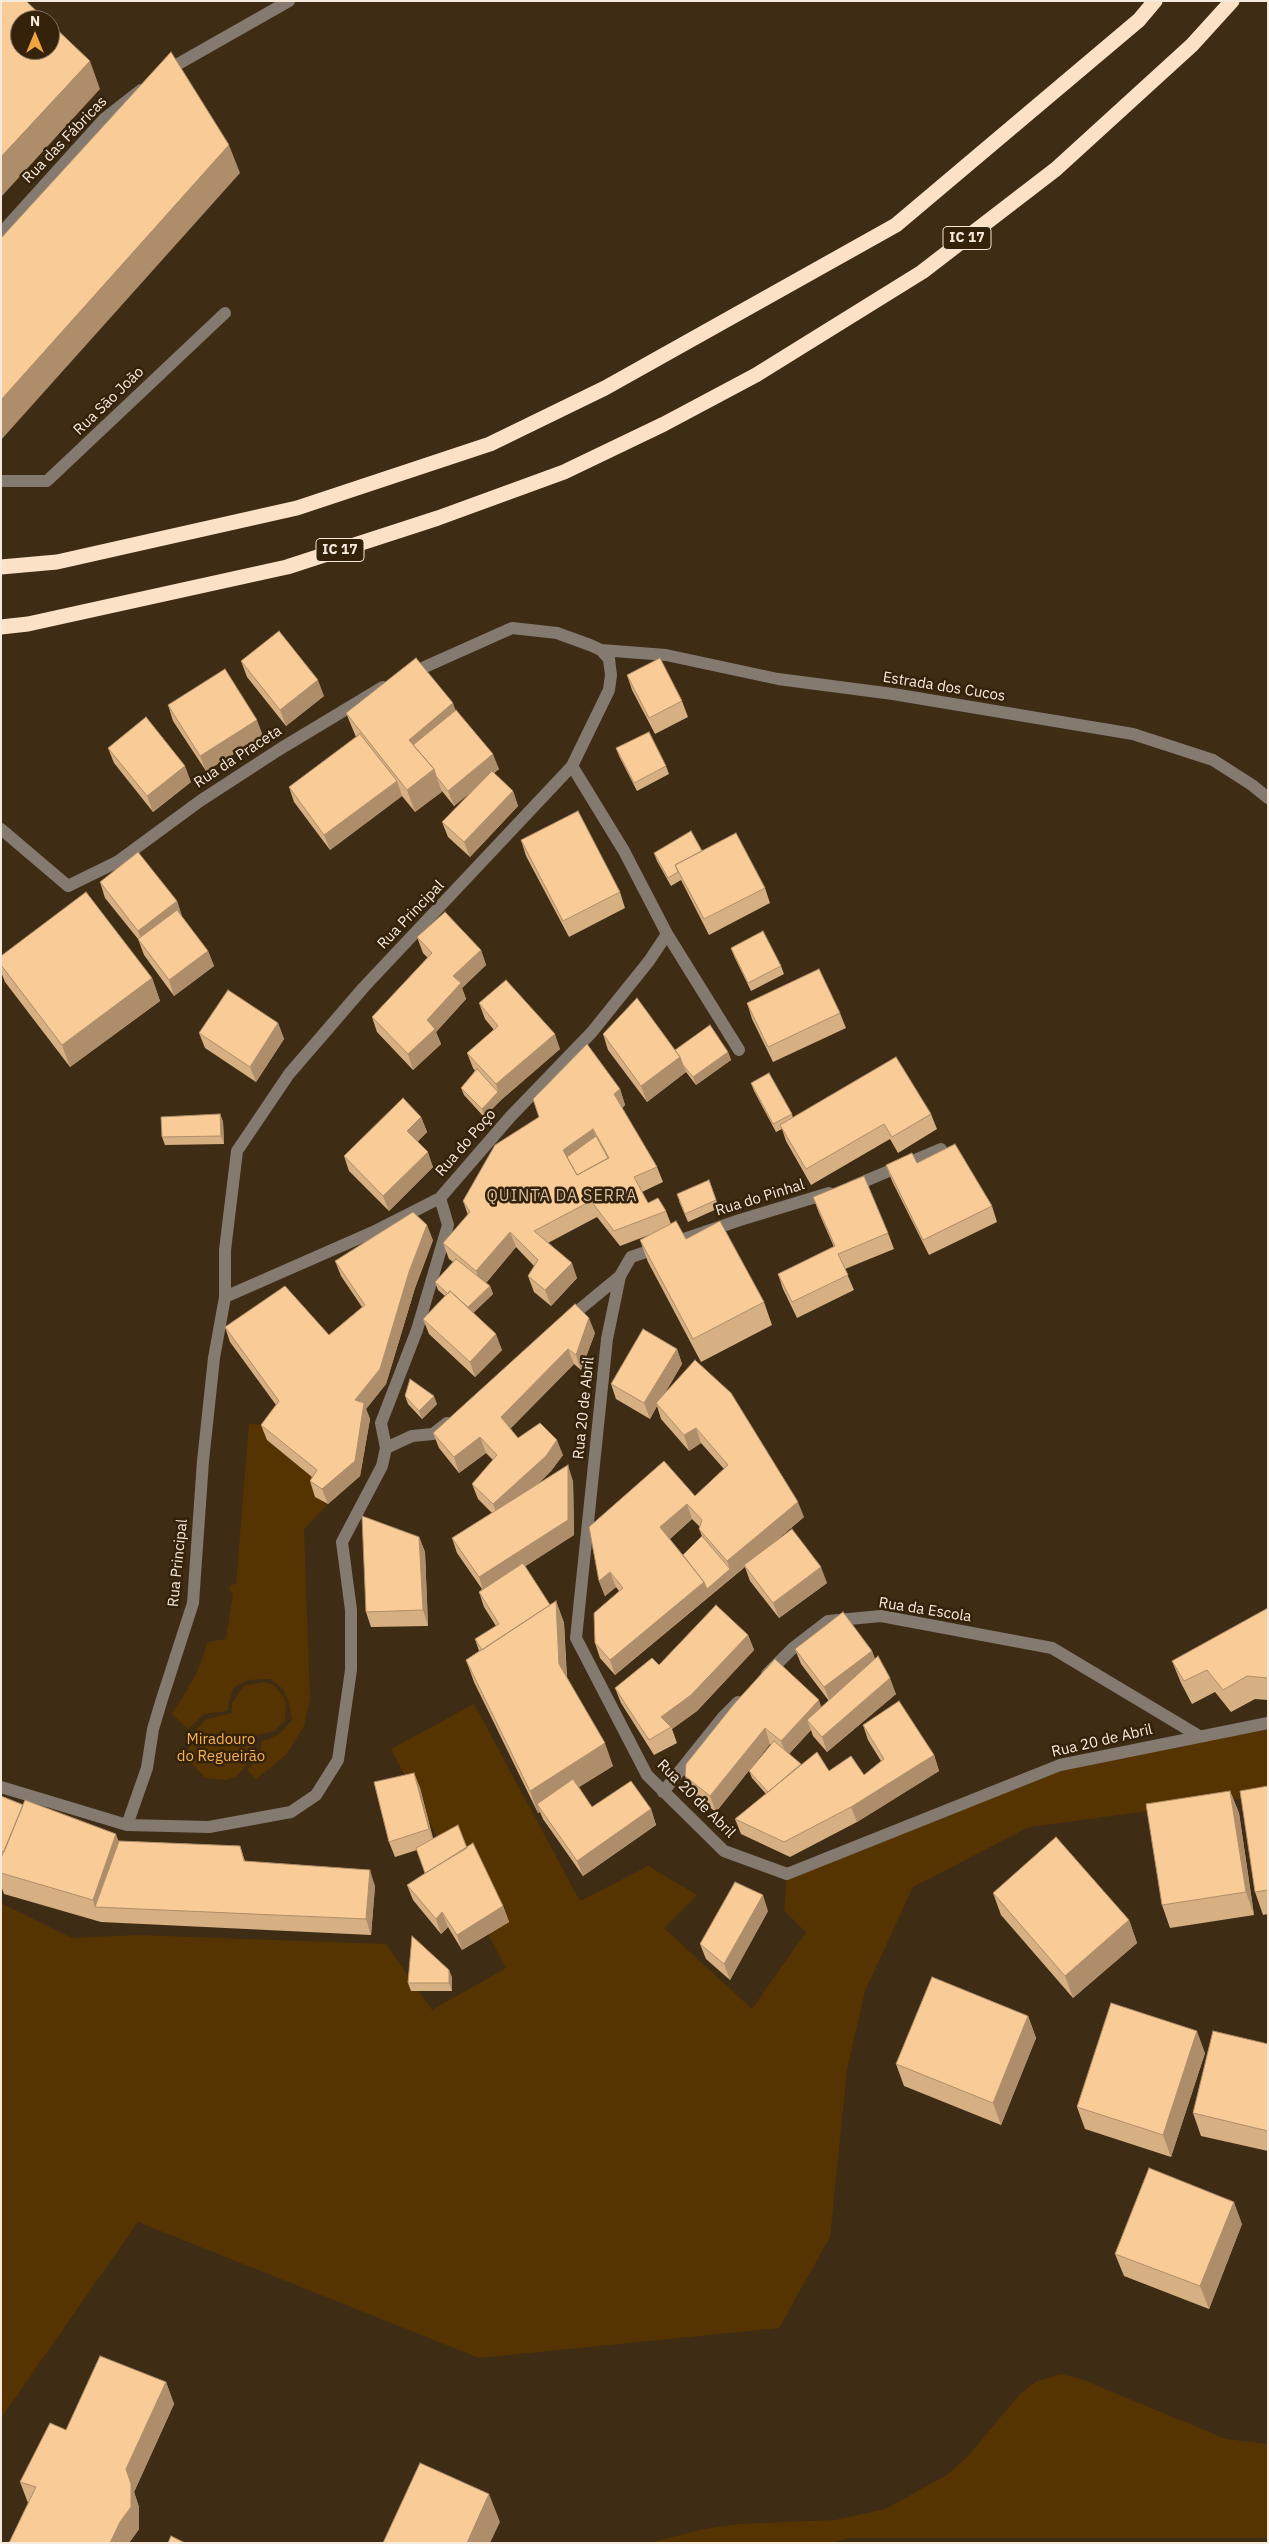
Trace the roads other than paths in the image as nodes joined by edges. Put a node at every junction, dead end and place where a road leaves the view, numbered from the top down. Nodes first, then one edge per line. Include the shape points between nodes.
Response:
1 (288, 1) edge
2 (1155, 1) edge
3 (1232, 1) edge
4 (1, 233) edge
5 (225, 313) dead end
6 (1, 481) edge
7 (1, 567) edge
8 (1, 627) edge
9 (601, 650) junction
10 (572, 766) junction
11 (1268, 798) edge
12 (1, 829) edge
13 (667, 934) junction
14 (739, 1050) dead end
15 (941, 1149) edge
16 (440, 1198) junction
17 (620, 1276) junction
18 (225, 1297) junction
19 (556, 1328) edge
20 (455, 1417) edge
21 (386, 1448) junction
22 (1268, 1722) edge
23 (1199, 1736) junction
24 (1, 1787) edge
25 (663, 1792) junction
26 (127, 1825) junction

1 - 4 street, Rua das Fábricas via 170,66 104,119
2 - 7 highway via 1139,20 896,225 596,392 490,444 297,508 57,562
3 - 8 highway, IC 17 via 1192,44 1056,170 922,272 756,375 664,424 555,475 438,518 287,567 28,624
5 - 6 street, Rua São João via 47,481
9 - 10 street, Rua Principal via 609,659 609,690
9 - 11 street, Estrada dos Cucos via 666,655 778,679 893,694 1133,734 1214,760
9 - 12 street, Rua da Praceta via 557,633 512,628 397,679 200,801 116,862 68,886
10 - 13 street via 624,851
10 - 18 street, Rua Principal via 364,987 289,1074 237,1151 225,1250
13 - 14 street
13 - 16 street, Rua do Poço via 592,1032 511,1116
15 - 17 street, Rua do Pinhal via 857,1184 631,1257
16 - 18 street via 373,1232
16 - 21 street, Rua do Poço via 448,1225 417,1330 381,1423
17 - 19 street, Rua do Pinhal
17 - 25 street, Rua 20 de Abril via 607,1339 576,1638 647,1775
18 - 26 street, Rua Principal via 214,1358 203,1461 193,1603 153,1729 147,1768
20 - 21 street via 433,1434 412,1436
21 - 26 street via 382,1466 342,1542 351,1610 351,1670 338,1760 330,1775 316,1795 291,1812 209,1827
22 - 23 street, Rua 20 de Abril
23 - 25 street, Rua 20 de Abril via 1060,1765 787,1874 724,1851
23 - 25 street, Rua da Escola via 1052,1648 881,1616 828,1622 794,1648 723,1718
24 - 26 street

